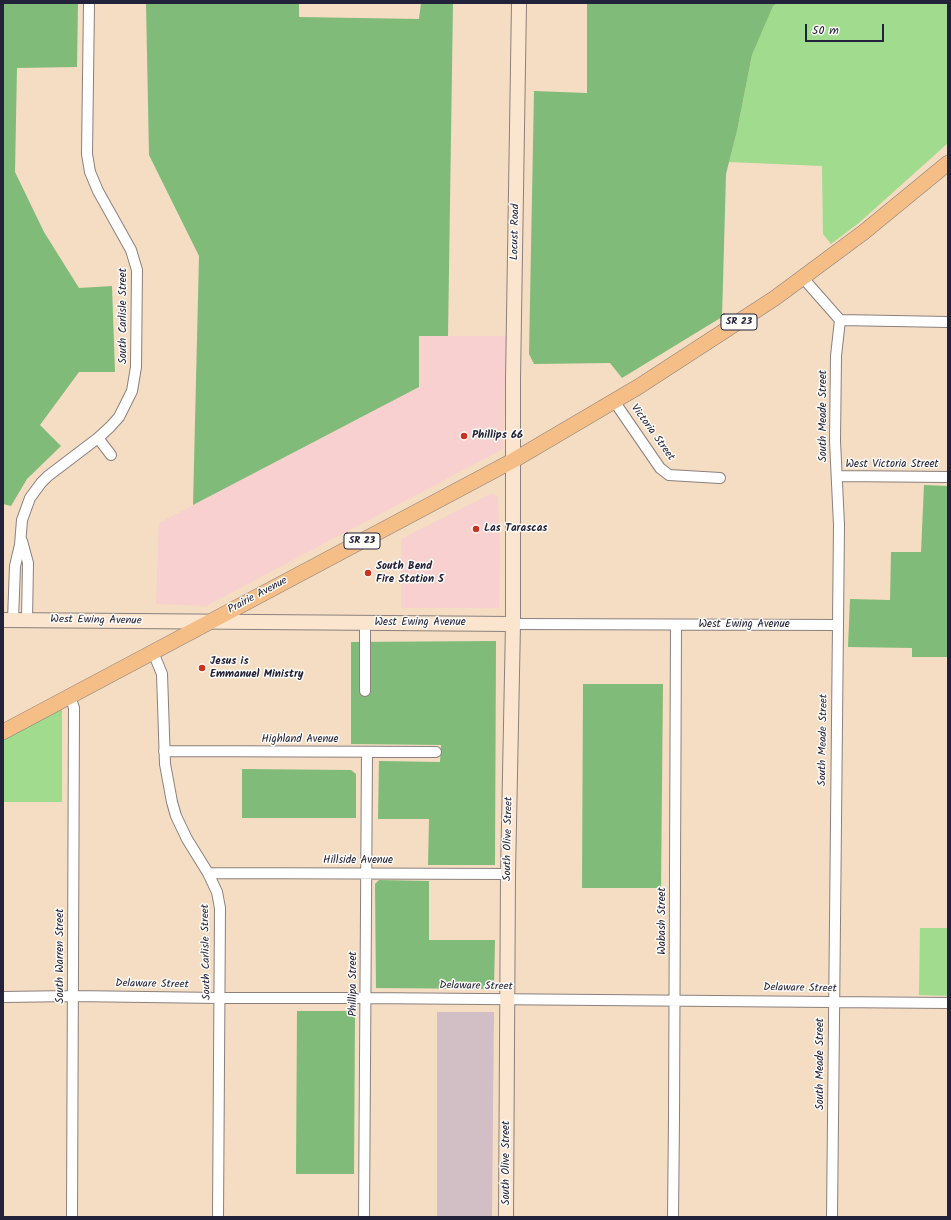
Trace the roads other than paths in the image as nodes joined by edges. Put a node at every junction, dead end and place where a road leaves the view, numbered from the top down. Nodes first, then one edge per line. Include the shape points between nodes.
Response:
1 (89, 3) edge
2 (519, 3) edge
3 (948, 163) edge
4 (803, 278) junction
5 (840, 320) junction
6 (948, 322) edge
7 (614, 401) junction
8 (98, 438) junction
9 (111, 455) dead end
10 (514, 460) junction
11 (837, 476) junction
12 (948, 477) edge
13 (720, 478) dead end
14 (14, 620) edge
15 (210, 622) junction
16 (365, 623) junction
17 (513, 624) junction
18 (676, 625) junction
19 (838, 625) junction
20 (153, 652) junction
21 (365, 691) dead end
22 (70, 696) junction
23 (3, 732) edge
24 (164, 750) junction
25 (367, 752) junction
26 (436, 752) dead end
27 (208, 873) junction
28 (366, 873) junction
29 (508, 874) junction
30 (73, 996) junction
31 (3, 997) edge
32 (219, 998) junction
33 (366, 998) junction
34 (508, 999) junction
35 (674, 1000) junction
36 (834, 1002) junction
37 (948, 1003) edge
38 (72, 1217) edge
39 (218, 1217) edge
40 (364, 1217) edge
41 (506, 1217) edge
42 (673, 1217) edge
43 (832, 1217) edge

1 - 8 street, South Carlisle Street via 87,154 90,172 131,250 137,270 134,380 129,398 119,417
2 - 10 street, Locust Road
3 - 4 main road, SR 23
4 - 5 street
4 - 7 main road, SR 23
5 - 6 street
5 - 11 street, South Meade Street via 836,356
7 - 10 main road, SR 23
7 - 13 street, Victoria Street via 660,468 669,476
8 - 9 street
8 - 14 street, South Carlisle Street via 48,476 35,490 27,506 14,566
10 - 15 main road, Prairie Avenue / SR 23
10 - 17 street, South Olive Street
11 - 12 street, West Victoria Street
11 - 19 street, South Meade Street
14 - 15 street, West Ewing Avenue
15 - 16 street, West Ewing Avenue
15 - 20 main road, Prairie Avenue / SR 23
16 - 17 street, West Ewing Avenue
16 - 21 street
17 - 18 street, West Ewing Avenue
17 - 29 street, South Olive Street
18 - 19 street, West Ewing Avenue
18 - 35 street, Wabash Street
19 - 36 street, South Meade Street
20 - 22 main road, Prairie Avenue / SR 23
20 - 24 street, South Carlisle Street via 162,674
22 - 23 main road, Prairie Avenue / SR 23
22 - 30 street, South Warren Street via 74,708
24 - 25 street, Highland Avenue
24 - 27 street, South Carlisle Street via 176,816
25 - 26 street, Highland Avenue
25 - 28 street, Phillipa Street
27 - 28 street, Hillside Avenue
27 - 32 street, South Carlisle Street via 217,892 220,908
28 - 29 street, Hillside Avenue
28 - 33 street, Phillipa Street
29 - 34 street, South Olive Street
30 - 31 street, Delaware Street
30 - 32 street, Delaware Street
30 - 38 street, South Warren Street
32 - 33 street, Delaware Street
32 - 39 street, South Carlisle Street
33 - 34 street, Delaware Street
33 - 40 street, Phillipa Street
34 - 35 street, Delaware Street
34 - 41 street, South Olive Street
35 - 36 street, Delaware Street
35 - 42 street, Wabash Street
36 - 37 street, Delaware Street
36 - 43 street, South Meade Street

